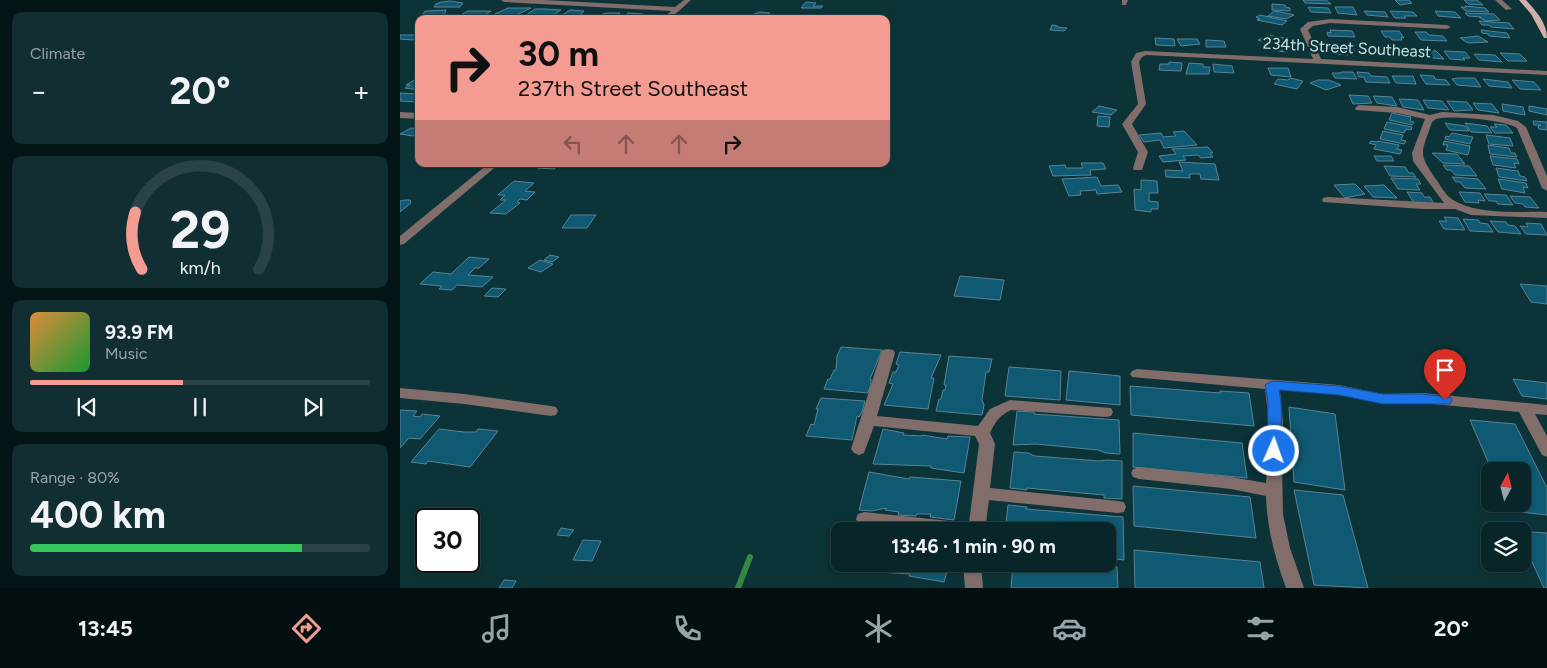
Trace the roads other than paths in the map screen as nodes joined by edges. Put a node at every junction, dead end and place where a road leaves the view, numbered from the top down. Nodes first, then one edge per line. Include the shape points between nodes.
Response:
1 (504, 0) edge
2 (688, 0) edge
3 (1498, 0) edge
4 (1522, 0) edge
5 (677, 9) junction
6 (1508, 9) dead end
7 (670, 15) edge
8 (1447, 27) dead end
9 (1547, 36) edge
10 (1318, 61) junction
11 (1547, 73) edge
12 (1359, 108) dead end
13 (400, 115) edge
14 (415, 115) edge
15 (1432, 118) junction
16 (490, 167) edge
17 (1138, 168) dead end
18 (1545, 175) edge
19 (1547, 188) edge
20 (1327, 200) dead end
21 (1456, 206) junction
22 (1547, 215) edge
23 (400, 242) edge
24 (888, 353) dead end
25 (1137, 374) dead end
26 (1272, 385) junction
27 (400, 393) edge
28 (1525, 408) junction
29 (1547, 410) edge
30 (551, 411) dead end
31 (1106, 412) dead end
32 (868, 420) junction
33 (982, 434) junction
34 (859, 449) dead end
35 (1547, 451) edge
36 (1139, 473) dead end
37 (1274, 491) junction
38 (981, 493) junction
39 (1118, 507) dead end
40 (864, 519) dead end
41 (892, 522) edge
42 (978, 522) edge
43 (973, 572) edge
44 (974, 588) edge
45 (1296, 588) edge

1 - 5 street
2 - 5 street
3 - 6 street
4 - 9 main road via 1534,12
5 - 7 street
8 - 10 street via 1330,21 1311,24 1304,29
10 - 11 street, 234th Street Southeast
10 - 17 street, 234th Street Southeast via 1145,52 1139,55 1135,62 1142,104 1127,124 1143,152
12 - 15 street via 1397,110
13 - 14 street
15 - 18 street via 1442,115 1505,120 1521,127
15 - 21 street via 1417,153 1418,161 1444,198
16 - 23 street
18 - 19 street
20 - 21 street
21 - 22 street via 1471,212
24 - 32 street
25 - 26 street
26 - 28 street via 1339,390 1383,399 1422,398
26 - 37 street via 1276,423
27 - 30 street
28 - 29 street
28 - 35 street
31 - 33 street via 1010,404 997,409
32 - 33 street via 971,429
32 - 34 street
33 - 38 street via 986,436 987,444
36 - 37 street
37 - 45 street via 1281,548
38 - 39 street
38 - 42 street
40 - 41 street
43 - 44 street

